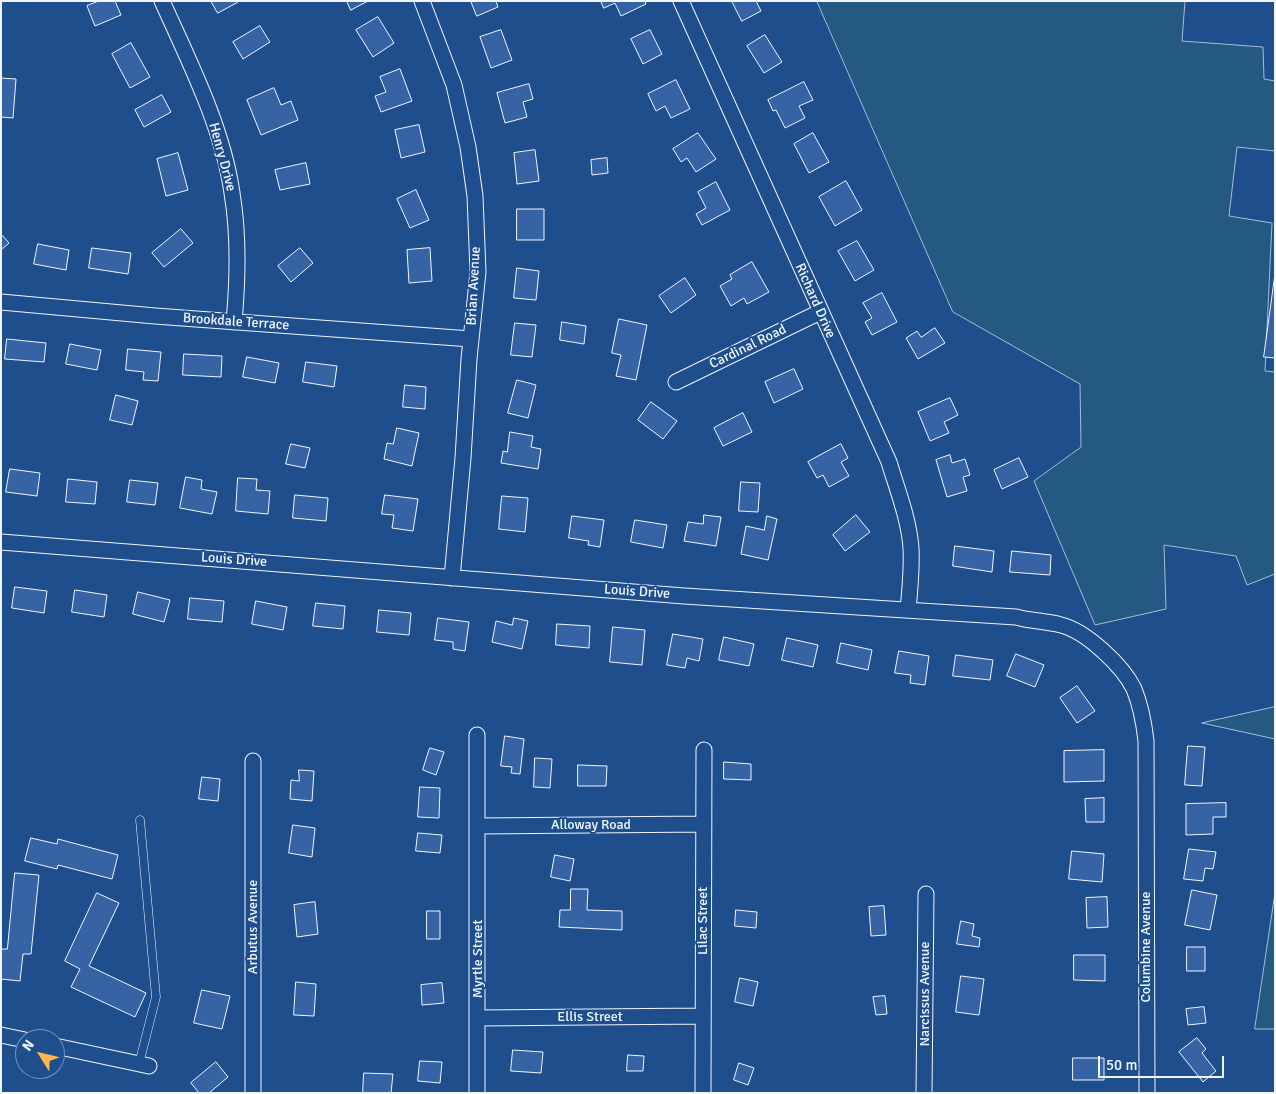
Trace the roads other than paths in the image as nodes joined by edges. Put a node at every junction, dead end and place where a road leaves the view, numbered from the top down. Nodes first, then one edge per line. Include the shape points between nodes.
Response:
1 (162, 1) edge
2 (422, 1) edge
3 (680, 1) edge
4 (1, 302) edge
5 (820, 312) junction
6 (234, 322) junction
7 (471, 339) junction
8 (676, 382) dead end
9 (1, 542) edge
10 (452, 578) junction
11 (908, 610) junction
12 (477, 735) dead end
13 (704, 750) dead end
14 (253, 762) dead end
15 (1146, 801) joint
16 (140, 820) dead end
17 (704, 824) junction
18 (478, 826) junction
19 (926, 894) dead end
20 (703, 1016) junction
21 (478, 1018) junction
22 (1, 1034) edge
23 (15, 1038) edge
24 (65, 1048) edge
25 (144, 1065) joint
26 (253, 1093) edge
27 (477, 1093) edge
28 (702, 1093) edge
29 (924, 1093) edge
30 (1147, 1093) edge

1 - 6 street, Henry Drive via 203,94 222,147 233,194 237,286
2 - 7 street, Brian Avenue via 454,86 468,147 475,196 478,272
3 - 5 street, Richard Drive
4 - 6 street, Brookdale Terrace
5 - 8 street, Cardinal Road
5 - 11 street, Richard Drive via 889,462 904,512 911,546
6 - 7 street, Brookdale Terrace
7 - 10 street, Brian Avenue
9 - 10 street, Louis Drive
10 - 11 street, Louis Drive
11 - 15 street, Louis Drive via 1016,617 1062,625 1096,644 1133,688 1144,718
12 - 18 street, Myrtle Street
13 - 17 street, Lilac Street
14 - 26 street, Arbutus Avenue
15 - 30 street, Columbine Avenue
16 - 25 lane via 156,997
17 - 18 street, Alloway Road
17 - 20 street, Lilac Street
18 - 21 street, Myrtle Street
19 - 29 street, Narcissus Avenue
20 - 21 street, Ellis Street
20 - 28 street, Lilac Street
21 - 27 street, Myrtle Street
22 - 23 street
24 - 25 street

